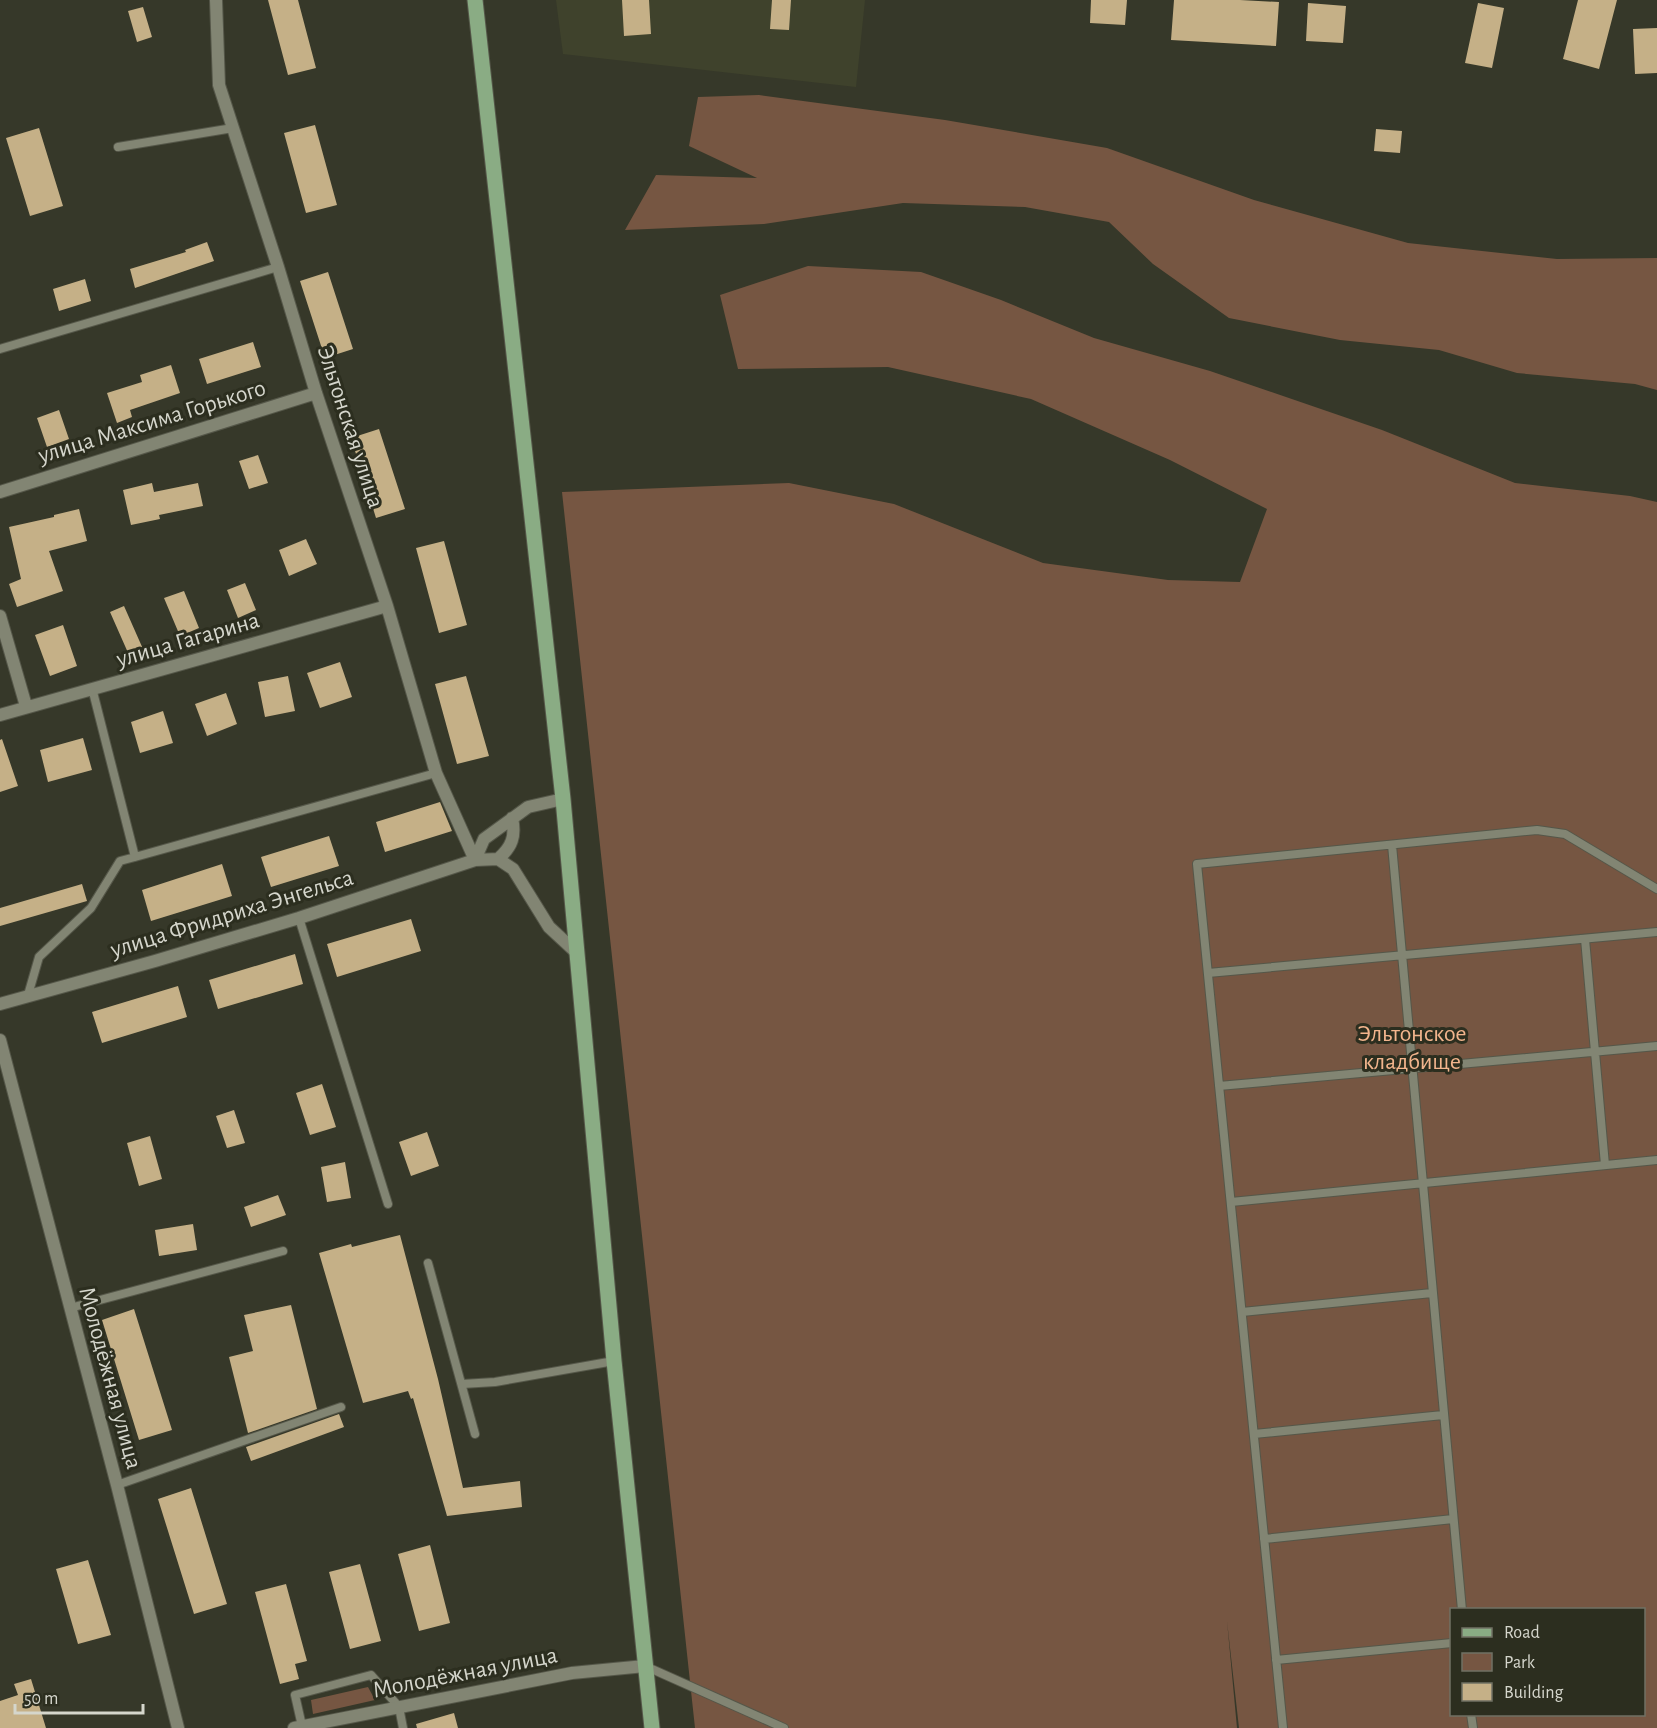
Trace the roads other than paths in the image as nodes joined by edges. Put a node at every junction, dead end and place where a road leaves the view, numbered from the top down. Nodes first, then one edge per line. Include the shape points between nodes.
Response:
1 (216, 0) edge
2 (475, 0) edge
3 (233, 128) junction
4 (118, 147) dead end
5 (278, 267) junction
6 (0, 349) edge
7 (316, 393) junction
8 (0, 492) edge
9 (387, 606) junction
10 (0, 616) edge
11 (92, 688) junction
12 (26, 706) junction
13 (0, 715) edge
14 (436, 773) junction
15 (563, 799) junction
16 (512, 819) junction
17 (1392, 845) junction
18 (135, 856) junction
19 (498, 859) junction
20 (475, 860) junction
21 (1657, 889) edge
22 (299, 918) junction
23 (1657, 932) edge
24 (1585, 939) junction
25 (576, 952) junction
26 (1401, 955) junction
27 (1208, 973) junction
28 (28, 995) junction
29 (0, 1004) edge
30 (0, 1040) edge
31 (1657, 1046) edge
32 (1595, 1052) junction
33 (1411, 1068) junction
34 (1219, 1086) junction
35 (1657, 1160) edge
36 (1605, 1165) junction
37 (1422, 1183) junction
38 (1231, 1202) junction
39 (388, 1204) dead end
40 (284, 1251) dead end
41 (428, 1263) dead end
42 (1432, 1293) junction
43 (70, 1308) junction
44 (1242, 1312) junction
45 (614, 1361) junction
46 (462, 1384) junction
47 (341, 1407) dead end
48 (1443, 1415) junction
49 (475, 1434) dead end
50 (1254, 1434) junction
51 (117, 1485) junction
52 (1453, 1519) junction
53 (1264, 1539) junction
54 (1462, 1608) edge
55 (1450, 1643) edge
56 (1276, 1660) junction
57 (645, 1666) junction
58 (399, 1707) junction
59 (298, 1727) edge
60 (178, 1728) edge
61 (404, 1728) edge
62 (652, 1728) edge
63 (784, 1728) edge
64 (1283, 1728) edge

1 - 3 street, Эльтонская улица via 219,85
2 - 15 main road
3 - 4 lane
3 - 5 street, Эльтонская улица
5 - 6 lane
5 - 7 street, Эльтонская улица
7 - 8 street, улица Максима Горького
7 - 9 street, Эльтонская улица
9 - 11 street, улица Гагарина
9 - 14 street, Эльтонская улица
10 - 12 street
11 - 12 street, улица Гагарина
11 - 18 lane
12 - 13 street, улица Гагарина
14 - 18 lane
14 - 20 street, Эльтонская улица
15 - 16 street via 528,807
15 - 25 main road
16 - 19 street via 513,840
16 - 20 street via 484,839
17 - 21 lane via 1537,830 1557,832
17 - 26 lane
17 - 27 lane via 1197,864
18 - 28 lane via 120,861 91,908 39,957
19 - 20 street, улица Фридриха Энгельса
19 - 25 street via 513,868 549,927
20 - 22 street, улица Фридриха Энгельса
22 - 28 street, улица Фридриха Энгельса
22 - 39 lane
23 - 24 lane
24 - 26 lane
24 - 32 lane
25 - 45 main road
26 - 27 lane
26 - 33 lane
27 - 34 lane
28 - 29 street, улица Фридриха Энгельса
30 - 43 street, Молодёжная улица
31 - 32 lane
32 - 33 lane
32 - 36 lane
33 - 34 lane
33 - 37 lane
34 - 38 lane
35 - 36 lane
36 - 37 lane
37 - 38 lane
37 - 42 lane
38 - 44 lane
40 - 43 lane
41 - 46 lane
42 - 44 lane
42 - 48 lane
43 - 51 street, Молодёжная улица
44 - 50 lane
45 - 46 lane via 506,1381
45 - 57 main road
46 - 49 lane
47 - 51 lane
48 - 50 lane
48 - 52 lane
50 - 53 lane
51 - 60 street, Молодёжная улица
52 - 53 lane
52 - 54 lane
53 - 56 lane
55 - 56 lane
56 - 64 lane
57 - 58 street, Молодёжная улица via 572,1673
57 - 62 main road
57 - 63 lane
58 - 59 street, Молодёжная улица
58 - 59 lane via 371,1675 295,1695
58 - 61 lane

